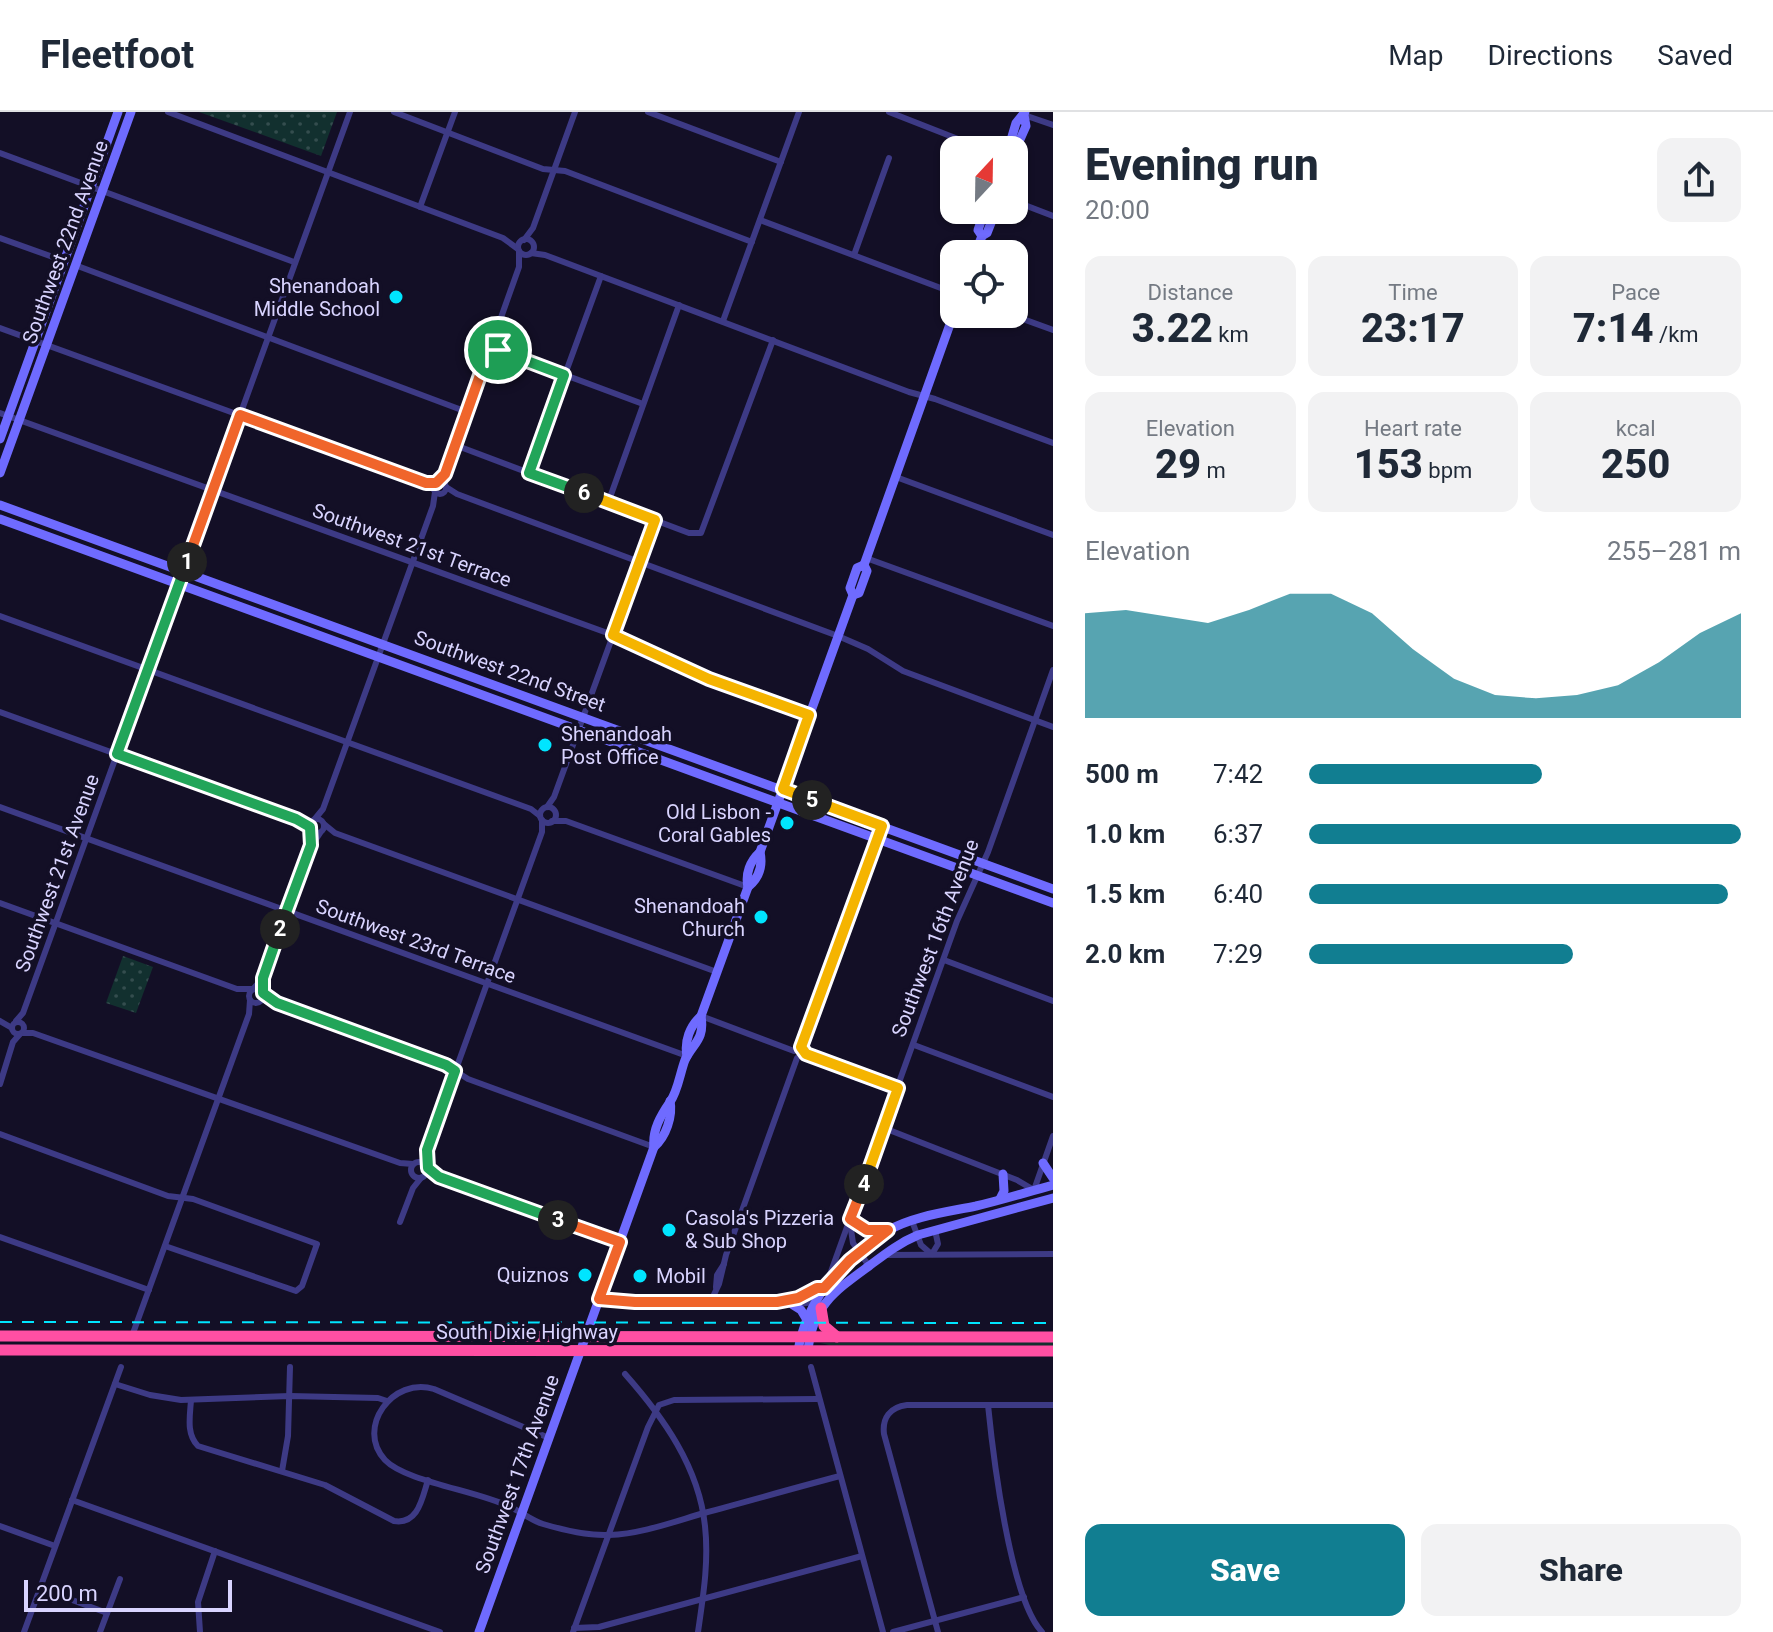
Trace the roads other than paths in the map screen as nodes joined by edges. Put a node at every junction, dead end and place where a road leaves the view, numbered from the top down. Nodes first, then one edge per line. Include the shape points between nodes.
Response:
1 (118, 112) edge
2 (131, 112) edge
3 (168, 112) edge
4 (350, 112) edge
5 (394, 112) edge
6 (455, 112) edge
7 (575, 112) edge
8 (648, 112) edge
9 (799, 112) edge
10 (889, 112) edge
11 (1025, 114) edge
12 (1053, 125) edge
13 (448, 132) junction
14 (950, 136) edge
15 (1012, 136) edge
16 (1022, 136) edge
17 (0, 153) edge
18 (889, 158) dead end
19 (781, 162) junction
20 (554, 170) junction
21 (327, 172) junction
22 (92, 186) junction
23 (104, 190) junction
24 (1028, 206) edge
25 (420, 207) junction
26 (1053, 216) edge
27 (760, 220) junction
28 (980, 224) edge
29 (991, 224) edge
30 (533, 228) junction
31 (982, 236) junction
32 (0, 238) edge
33 (503, 238) junction
34 (523, 240) junction
35 (980, 240) edge
36 (752, 242) junction
37 (531, 249) junction
38 (519, 250) junction
39 (854, 255) junction
40 (65, 261) junction
41 (294, 262) junction
42 (76, 265) junction
43 (519, 267) junction
44 (601, 276) junction
45 (940, 288) edge
46 (679, 305) junction
47 (723, 321) junction
48 (1028, 321) edge
49 (0, 328) edge
50 (949, 328) edge
51 (1053, 330) edge
52 (268, 337) junction
53 (773, 340) junction
54 (36, 341) junction
55 (47, 345) junction
56 (490, 347) junction
57 (564, 375) junction
58 (924, 396) junction
59 (643, 404) junction
60 (467, 412) junction
61 (4, 414) edge
62 (240, 415) junction
63 (19, 420) junction
64 (0, 439) edge
65 (1053, 443) edge
66 (455, 445) junction
67 (0, 473) edge
68 (529, 473) junction
69 (896, 477) junction
70 (440, 488) junction
71 (213, 490) junction
72 (608, 503) junction
73 (0, 505) edge
74 (0, 519) edge
75 (655, 520) junction
76 (1053, 535) edge
77 (640, 560) junction
78 (865, 561) junction
79 (413, 562) junction
80 (183, 571) junction
81 (179, 584) junction
82 (0, 616) edge
83 (1052, 627) edge
84 (613, 635) junction
85 (838, 636) junction
86 (384, 644) junction
87 (379, 657) junction
88 (148, 669) junction
89 (1053, 670) edge
90 (0, 712) edge
91 (809, 715) junction
92 (584, 716) junction
93 (1035, 720) junction
94 (1053, 727) edge
95 (579, 729) junction
96 (348, 742) junction
97 (117, 754) junction
98 (783, 789) junction
99 (779, 801) junction
100 (0, 807) edge
101 (323, 809) junction
102 (548, 815) junction
103 (324, 823) junction
104 (312, 824) junction
105 (882, 826) junction
106 (320, 833) junction
107 (334, 833) junction
108 (86, 838) junction
109 (877, 838) junction
110 (311, 845) junction
111 (983, 863) junction
112 (977, 875) junction
113 (748, 887) junction
114 (1053, 889) edge
115 (517, 900) junction
116 (0, 903) edge
117 (1053, 903) edge
118 (287, 911) junction
119 (56, 923) junction
120 (944, 960) junction
121 (717, 972) junction
122 (263, 978) junction
123 (487, 984) junction
124 (237, 989) junction
125 (253, 989) junction
126 (263, 992) junction
127 (254, 1001) junction
128 (1053, 1001) edge
129 (275, 1003) junction
130 (701, 1016) junction
131 (2, 1022) edge
132 (18, 1028) junction
133 (914, 1045) junction
134 (800, 1053) junction
135 (687, 1056) junction
136 (455, 1071) junction
137 (0, 1084) edge
138 (898, 1088) junction
139 (1053, 1097) edge
140 (219, 1099) junction
141 (884, 1128) junction
142 (0, 1134) edge
143 (1053, 1136) edge
144 (654, 1147) junction
145 (427, 1150) junction
146 (1043, 1163) junction
147 (427, 1166) junction
148 (414, 1168) junction
149 (1003, 1174) junction
150 (423, 1177) junction
151 (438, 1177) junction
152 (1053, 1178) edge
153 (1053, 1185) edge
154 (413, 1188) junction
155 (1034, 1190) junction
156 (183, 1198) junction
157 (1053, 1198) edge
158 (1000, 1199) junction
159 (1037, 1202) junction
160 (850, 1219) junction
161 (912, 1221) junction
162 (400, 1222) dead end
163 (888, 1230) junction
164 (935, 1230) junction
165 (918, 1235) junction
166 (0, 1237) edge
167 (620, 1242) junction
168 (165, 1246) junction
169 (859, 1252) junction
170 (932, 1254) junction
171 (1053, 1254) edge
172 (884, 1255) junction
173 (869, 1266) junction
174 (826, 1286) junction
175 (149, 1290) junction
176 (599, 1299) junction
177 (777, 1302) junction
178 (710, 1303) junction
179 (821, 1303) junction
180 (793, 1305) junction
181 (807, 1320) junction
182 (0, 1336) edge
183 (132, 1336) junction
184 (586, 1337) junction
185 (804, 1337) junction
186 (838, 1337) junction
187 (1053, 1337) edge
188 (0, 1350) edge
189 (119, 1350) junction
190 (580, 1351) junction
191 (803, 1351) junction
192 (1053, 1351) edge
193 (121, 1367) dead end
194 (290, 1367) dead end
195 (811, 1367) dead end
196 (625, 1374) dead end
197 (115, 1384) junction
198 (290, 1396) junction
199 (817, 1399) junction
200 (191, 1400) junction
201 (387, 1401) junction
202 (988, 1405) junction
203 (1053, 1405) edge
204 (656, 1409) junction
205 (549, 1438) junction
206 (282, 1471) junction
207 (840, 1476) junction
208 (428, 1480) junction
209 (72, 1500) junction
210 (522, 1514) junction
211 (703, 1514) junction
212 (0, 1526) edge
213 (608, 1535) junction
214 (55, 1546) junction
215 (215, 1551) junction
216 (862, 1556) junction
217 (120, 1579) dead end
218 (40, 1588) junction
219 (1024, 1597) junction
220 (703, 1599) junction
221 (107, 1613) junction
222 (935, 1620) junction
223 (573, 1630) edge
224 (24, 1632) edge
225 (100, 1632) edge
226 (200, 1632) edge
227 (440, 1632) edge
228 (479, 1632) edge
229 (698, 1632) edge
230 (883, 1632) edge
231 (893, 1632) edge
232 (938, 1632) edge
233 (1042, 1632) edge

1 - 22 main road, Southwest 22nd Avenue
2 - 23 main road, Southwest 22nd Avenue
3 - 21 street
4 - 21 street, Southwest 21st Avenue
5 - 13 street
6 - 13 street
7 - 20 street
8 - 19 street
9 - 19 street
10 - 14 street
11 - 12 street
11 - 15 main road
11 - 16 main road
13 - 20 street
13 - 25 street
17 - 22 street
18 - 39 street
19 - 27 street
20 - 30 street
20 - 36 street
21 - 25 street
21 - 41 street, Southwest 21st Avenue
22 - 23 street
22 - 40 main road, Southwest 22nd Avenue
23 - 41 street
23 - 42 main road, Southwest 22nd Avenue
24 - 26 street
25 - 33 street
27 - 36 street
27 - 39 street
28 - 31 main road
29 - 31 main road
30 - 34 street
30 - 37 street
31 - 35 main road
32 - 40 street
33 - 34 street
33 - 38 street
34 - 37 street
34 - 38 street
36 - 47 street
37 - 38 street
37 - 43 street
37 - 44 street
38 - 43 street
39 - 45 street
40 - 42 street
40 - 54 main road, Southwest 22nd Avenue
41 - 52 street, Southwest 21st Avenue
42 - 52 street
42 - 55 main road, Southwest 22nd Avenue
43 - 56 street
44 - 46 street
44 - 57 street
46 - 47 street
46 - 59 street
47 - 53 street
48 - 51 street
49 - 54 street
50 - 58 main road, Southwest 17th Avenue
52 - 60 street
52 - 62 street, Southwest 21st Avenue
53 - 58 street
53 - 75 street via 703,532 689,533
54 - 55 street
54 - 61 main road, Southwest 22nd Avenue
55 - 62 street
55 - 63 main road, Southwest 22nd Avenue
56 - 57 street
56 - 60 street
57 - 59 street
57 - 68 street
58 - 65 street
58 - 69 main road, Southwest 17th Avenue
59 - 72 street
60 - 66 street
61 - 63 street, Southwest 21st Terrace
61 - 64 main road, Southwest 22nd Avenue
62 - 70 street
62 - 71 street, Southwest 21st Avenue
63 - 67 main road, Southwest 22nd Avenue
63 - 71 street, Southwest 21st Terrace
66 - 68 street
66 - 70 street
68 - 72 street
69 - 76 street
69 - 78 main road, Southwest 17th Avenue
70 - 77 street
70 - 79 street
71 - 79 street, Southwest 21st Terrace
71 - 80 street, Southwest 21st Avenue
72 - 75 street
73 - 80 main road, Southwest 22nd Street
74 - 81 main road, Southwest 22nd Street
75 - 77 street
77 - 84 street
77 - 85 street
78 - 83 street
78 - 85 main road, Southwest 17th Avenue via 857,568
79 - 84 street, Southwest 21st Terrace
79 - 86 street
80 - 81 street, Southwest 21st Avenue
80 - 86 main road, Southwest 22nd Street
81 - 87 main road, Southwest 22nd Street
81 - 88 street, Southwest 21st Avenue
82 - 88 street
84 - 91 street, Southwest 21st Terrace via 720,683
84 - 92 street
85 - 91 main road, Southwest 17th Avenue
85 - 93 street via 903,671
86 - 87 street
86 - 92 main road, Southwest 22nd Street
87 - 95 main road, Southwest 22nd Street
87 - 96 street
88 - 96 street
88 - 97 street, Southwest 21st Avenue
89 - 93 street, Southwest 16th Avenue
90 - 97 street
91 - 98 main road, Southwest 17th Avenue
92 - 95 street
92 - 98 main road, Southwest 22nd Street
93 - 94 street
93 - 111 street, Southwest 16th Avenue
95 - 99 main road, Southwest 22nd Street
95 - 102 street
96 - 101 street
96 - 102 street
97 - 104 street
97 - 108 street, Southwest 21st Avenue
98 - 99 main road, Southwest 17th Avenue
98 - 105 main road, Southwest 22nd Street
99 - 109 main road, Southwest 22nd Street
99 - 113 main road, Southwest 17th Avenue via 753,858
100 - 108 street, Southwest 23rd Terrace
101 - 103 street
101 - 104 street
102 - 113 street
102 - 115 street
103 - 104 street
103 - 106 street
103 - 107 street
104 - 106 street
104 - 110 street
105 - 109 street
105 - 111 main road, Southwest 22nd Street
106 - 107 street
106 - 110 street
107 - 115 street
108 - 118 street, Southwest 23rd Terrace
108 - 119 street, Southwest 21st Avenue
109 - 112 main road, Southwest 22nd Street
109 - 134 street
110 - 118 street
111 - 112 street, Southwest 16th Avenue
111 - 114 main road, Southwest 22nd Street
112 - 117 main road, Southwest 22nd Street
112 - 120 street, Southwest 16th Avenue
113 - 121 main road, Southwest 17th Avenue
115 - 121 street
115 - 123 street
116 - 119 street
118 - 122 street
118 - 123 street, Southwest 23rd Terrace
119 - 124 street
119 - 132 street, Southwest 21st Avenue
120 - 128 street
120 - 133 street, Southwest 16th Avenue
121 - 130 main road, Southwest 17th Avenue
122 - 125 street
122 - 126 street
123 - 135 street, Southwest 23rd Terrace
123 - 136 street
124 - 125 street
124 - 127 street
125 - 126 street
125 - 127 street
126 - 127 street
126 - 129 street
127 - 129 street
127 - 140 street
129 - 136 street
130 - 134 street
130 - 135 main road, Southwest 17th Avenue via 693,1023
131 - 132 street
132 - 137 street, Southwest 21st Avenue
132 - 140 street
133 - 138 street, Southwest 16th Avenue
133 - 139 street
134 - 138 street
134 - 178 street
135 - 144 main road, Southwest 17th Avenue via 663,1107
136 - 144 street
136 - 145 street
138 - 141 street, Southwest 16th Avenue
140 - 148 street
140 - 156 street
141 - 149 street
141 - 160 street, Southwest 16th Avenue
142 - 156 street
143 - 146 street
144 - 167 main road, Southwest 17th Avenue
145 - 147 street
145 - 148 street
146 - 152 main road
146 - 155 street
147 - 148 street
147 - 150 street
147 - 151 street
148 - 150 street
148 - 154 street
149 - 155 street
149 - 158 main road
150 - 151 street
150 - 154 street
151 - 167 street
153 - 155 main road, Southwest 16th Avenue
154 - 162 street
155 - 158 main road, Southwest 16th Avenue
155 - 159 main road
156 - 168 street
156 - 168 street via 317,1244 298,1291
157 - 159 main road, Southwest 16th Avenue
158 - 161 main road, Southwest 16th Avenue
159 - 164 main road, Southwest 16th Avenue
160 - 163 street via 867,1230
160 - 169 street
160 - 174 street, Southwest 16th Avenue
161 - 163 main road, Southwest 16th Avenue
161 - 165 street
163 - 169 main road, Southwest 16th Avenue
164 - 165 main road, Southwest 16th Avenue
164 - 170 street via 938,1244
165 - 170 street
165 - 172 main road, Southwest 16th Avenue
166 - 175 street
167 - 176 main road, Southwest 17th Avenue
168 - 175 street
169 - 173 street
169 - 174 main road, Southwest 16th Avenue
170 - 171 street
170 - 172 street
172 - 173 main road, Southwest 16th Avenue
173 - 179 main road, Southwest 16th Avenue
174 - 177 main road
174 - 179 main road, Southwest 16th Avenue
175 - 183 street
176 - 178 street
176 - 184 main road, Southwest 17th Avenue
177 - 178 street
177 - 180 street
179 - 180 street
179 - 181 main road, Southwest 16th Avenue
179 - 185 main road, Southwest 16th Avenue
179 - 186 highway via 824,1326
180 - 181 main road
181 - 185 main road, Southwest 16th Avenue
182 - 183 highway, South Dixie Highway
183 - 184 highway, South Dixie Highway
183 - 189 highway
184 - 185 highway, South Dixie Highway
184 - 190 main road, Southwest 17th Avenue
185 - 186 highway, South Dixie Highway
185 - 191 main road, Southwest 16th Avenue
186 - 187 highway, South Dixie Highway
188 - 189 highway, South Dixie Highway
189 - 190 highway, South Dixie Highway
190 - 191 highway, South Dixie Highway
190 - 205 main road, Southwest 17th Avenue
191 - 192 highway, South Dixie Highway
193 - 197 street
194 - 198 street
195 - 199 street
196 - 204 street
197 - 200 street
197 - 209 street
198 - 200 street
198 - 201 street
198 - 206 street
199 - 204 street via 674,1400
199 - 207 street
200 - 206 street via 190,1430 198,1446
201 - 205 street via 404,1389 428,1387
201 - 208 street via 376,1429 379,1452 396,1469
202 - 203 street
202 - 219 street via 1005,1520
202 - 222 street via 900,1406 885,1418 884,1434
204 - 211 street via 683,1457
204 - 213 street
205 - 210 main road, Southwest 17th Avenue
206 - 208 street via 331,1487 402,1522 415,1514
207 - 211 street
207 - 216 street
208 - 210 street
209 - 214 street
209 - 215 street
210 - 213 street via 558,1528
210 - 228 main road, Southwest 17th Avenue
211 - 213 street
211 - 220 street
212 - 214 street
213 - 223 street
214 - 218 street
215 - 226 street via 198,1602
215 - 227 street
216 - 220 street
216 - 230 street
217 - 221 street
218 - 221 street
218 - 224 street
219 - 222 street
219 - 233 street
220 - 223 street
220 - 229 street
221 - 225 street
222 - 231 street
222 - 232 street

